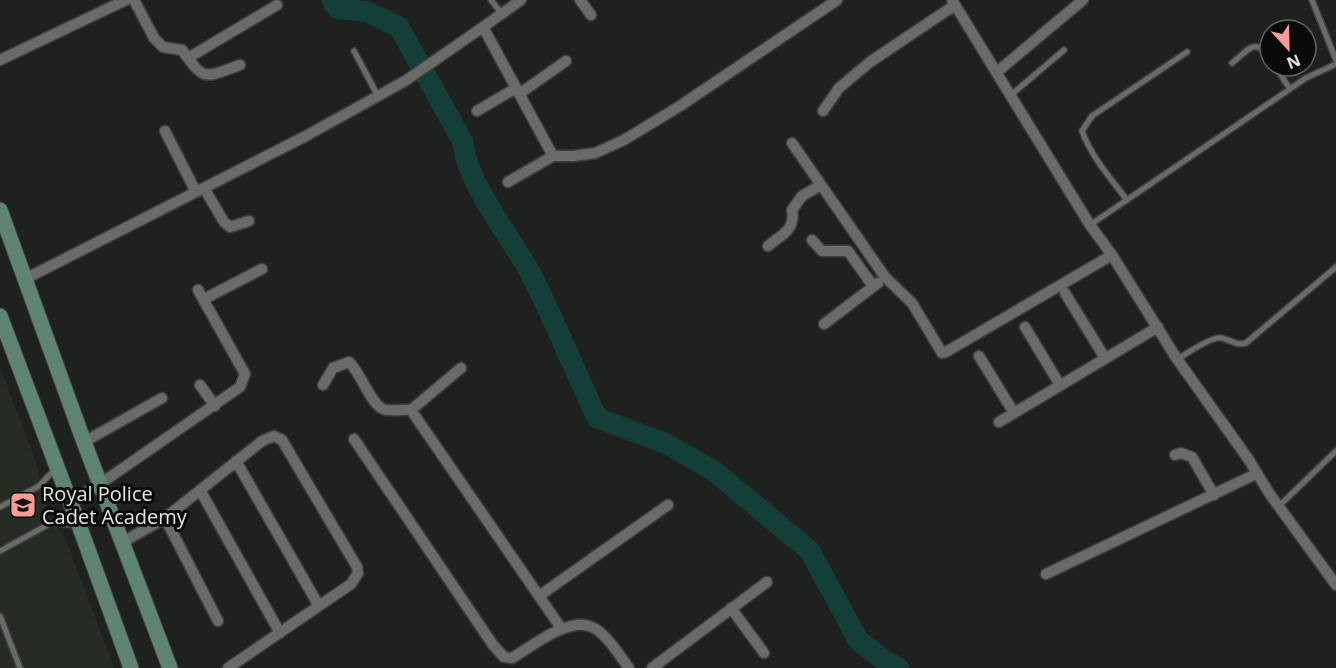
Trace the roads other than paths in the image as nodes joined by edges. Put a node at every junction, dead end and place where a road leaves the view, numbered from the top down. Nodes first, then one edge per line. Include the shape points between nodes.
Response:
1 (134, 0) edge
2 (491, 0) edge
3 (521, 0) edge
4 (580, 0) edge
5 (837, 0) edge
6 (1083, 0) edge
7 (1312, 0) edge
8 (123, 1) edge
9 (954, 2) edge
10 (277, 5) dead end
11 (502, 14) junction
12 (591, 15) dead end
13 (483, 27) junction
14 (1258, 46) edge
15 (1064, 50) dead end
16 (354, 51) dead end
17 (1187, 52) dead end
18 (1335, 52) edge
19 (188, 58) junction
20 (0, 60) edge
21 (566, 61) dead end
22 (1336, 62) edge
23 (1232, 63) dead end
24 (240, 65) dead end
25 (997, 72) junction
26 (1283, 78) edge
27 (1290, 89) junction
28 (518, 91) junction
29 (1011, 95) junction
30 (378, 96) junction
31 (477, 111) dead end
32 (823, 111) dead end
33 (165, 131) dead end
34 (792, 143) dead end
35 (553, 156) junction
36 (508, 182) dead end
37 (821, 185) junction
38 (200, 190) junction
39 (1127, 200) junction
40 (0, 210) edge
41 (249, 221) dead end
42 (1090, 225) junction
43 (812, 240) dead end
44 (768, 246) dead end
45 (1112, 255) junction
46 (1336, 267) edge
47 (262, 269) dead end
48 (885, 277) junction
49 (25, 279) junction
50 (873, 286) junction
51 (1065, 293) dead end
52 (0, 316) edge
53 (824, 324) dead end
54 (1025, 327) dead end
55 (1158, 327) junction
56 (979, 356) dead end
57 (1105, 358) junction
58 (1177, 359) junction
59 (461, 368) dead end
60 (200, 385) dead end
61 (323, 385) dead end
62 (1060, 385) junction
63 (162, 398) dead end
64 (215, 406) junction
65 (411, 410) junction
66 (1014, 413) junction
67 (999, 422) dead end
68 (354, 439) dead end
69 (84, 442) junction
70 (1336, 451) edge
71 (1174, 456) dead end
72 (236, 461) junction
73 (57, 466) junction
74 (1256, 474) junction
75 (100, 484) junction
76 (200, 490) junction
77 (1214, 495) junction
78 (69, 501) junction
79 (668, 505) dead end
80 (1278, 506) junction
81 (0, 507) edge
82 (165, 518) junction
83 (79, 525) junction
84 (123, 542) junction
85 (0, 551) edge
86 (1046, 574) dead end
87 (767, 582) dead end
88 (1336, 585) edge
89 (539, 596) junction
90 (319, 606) junction
91 (731, 608) junction
92 (0, 616) edge
93 (218, 621) dead end
94 (561, 628) junction
95 (280, 633) junction
96 (764, 653) dead end
97 (20, 668) edge
98 (131, 668) edge
99 (170, 668) edge
100 (228, 668) edge
101 (629, 668) edge
102 (652, 668) edge

1 - 19 street via 154,38 163,47 182,50
2 - 11 lane
3 - 11 street
4 - 12 street
5 - 35 street via 624,140 595,153
6 - 25 street
7 - 18 lane
8 - 20 street
9 - 25 street
9 - 32 street via 870,62 839,88
10 - 19 street
11 - 13 street
13 - 28 street
13 - 30 street
14 - 23 lane
15 - 29 lane
16 - 30 lane
17 - 39 lane via 1092,116 1082,131
18 - 22 lane
19 - 24 street via 197,72 204,75
21 - 28 street
22 - 27 lane
25 - 29 street
26 - 27 lane
27 - 39 lane
28 - 31 street
28 - 35 street
29 - 42 street
30 - 38 street
33 - 38 street
34 - 37 street
35 - 36 street
37 - 44 street via 802,196 792,210 794,219 786,233
37 - 48 street
38 - 41 street via 230,227
38 - 49 street
39 - 42 lane
40 - 49 street
42 - 45 street
43 - 50 street via 822,251 848,251
45 - 48 street via 944,353 912,303
45 - 55 street
46 - 58 lane via 1246,343 1239,345 1214,338
47 - 64 street via 201,295 245,374 240,387
48 - 50 street
49 - 69 street
50 - 53 street
51 - 57 street
52 - 73 street
54 - 62 street
55 - 57 street
55 - 58 street
56 - 66 street
57 - 62 street
58 - 74 street
59 - 65 street
60 - 64 street
61 - 65 street via 333,368 349,362 379,407
62 - 66 street
63 - 69 street
64 - 75 street
65 - 89 street
66 - 67 street
68 - 94 street via 504,657 512,658
69 - 75 street
70 - 80 lane
71 - 77 street via 1181,453 1192,457
72 - 76 street
72 - 90 street
72 - 90 street via 262,441 274,436 282,440 357,567 355,580
73 - 78 street
73 - 81 lane via 39,486
74 - 77 street
74 - 80 street
75 - 78 street
75 - 84 street
76 - 82 street
76 - 95 street
77 - 86 street
78 - 83 street
79 - 89 street
80 - 88 street
82 - 84 street
82 - 93 street
83 - 85 lane via 51,523
83 - 98 street
84 - 99 street
87 - 91 street
89 - 94 street
90 - 95 street
91 - 96 street
91 - 102 street
92 - 97 lane
94 - 101 street via 591,627
95 - 100 street

